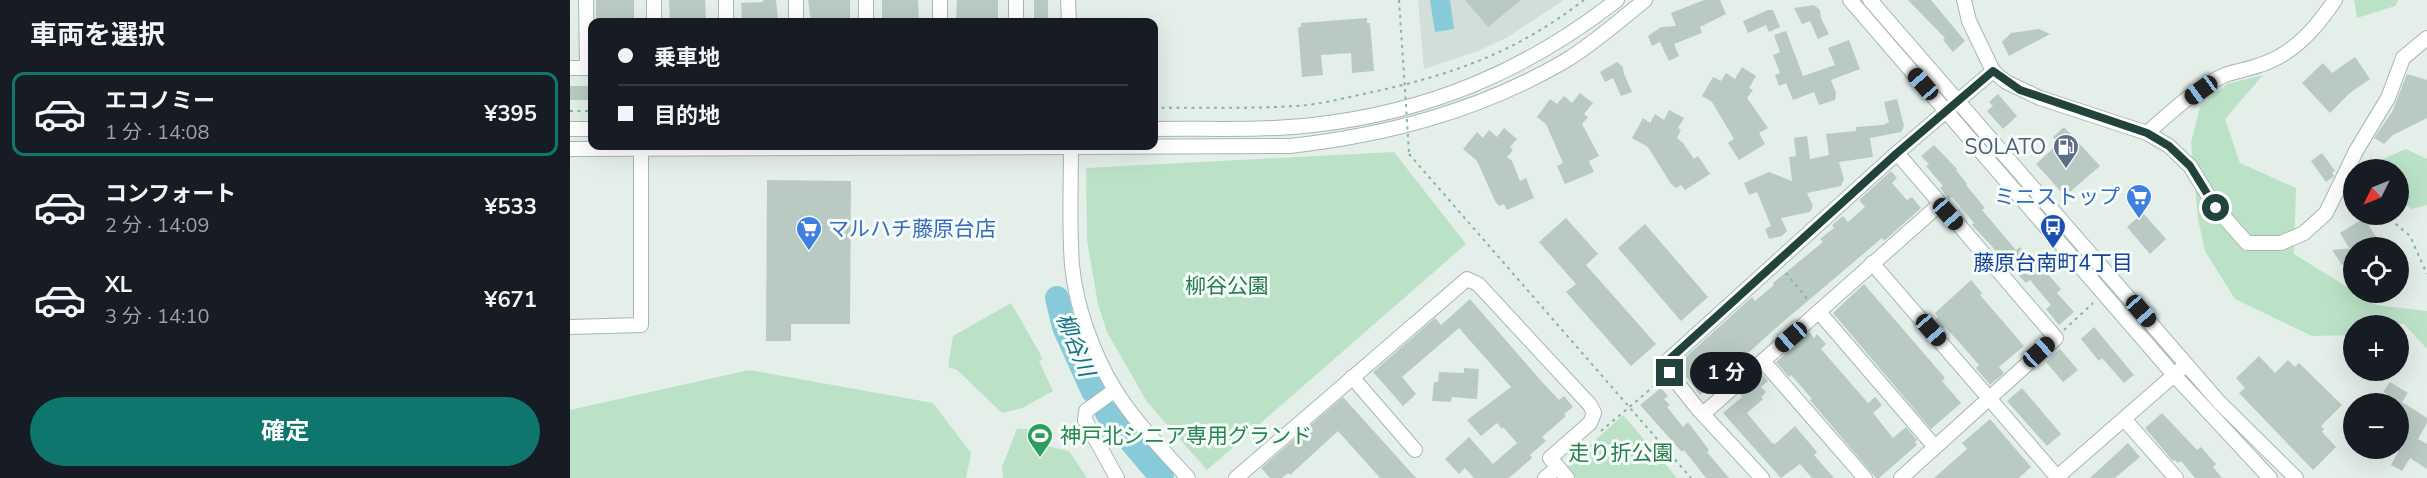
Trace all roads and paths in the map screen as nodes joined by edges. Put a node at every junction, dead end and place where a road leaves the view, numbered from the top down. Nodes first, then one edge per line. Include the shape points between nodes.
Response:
1 (586, 0) edge
2 (654, 0) edge
3 (726, 0) edge
4 (796, 0) edge
5 (866, 0) edge
6 (940, 0) edge
7 (1016, 0) edge
8 (1068, 0) edge
9 (1399, 0) edge
10 (1584, 0) edge
11 (1617, 0) edge
12 (1645, 0) edge
13 (1850, 0) edge
14 (1870, 0) edge
15 (1965, 0) edge
16 (2335, 0) edge
17 (654, 18) edge
18 (726, 18) edge
19 (796, 18) edge
20 (866, 18) edge
21 (940, 18) edge
22 (1016, 18) edge
23 (1069, 18) edge
24 (588, 34) edge
25 (2427, 38) edge
26 (570, 68) edge
27 (588, 68) edge
28 (1993, 71) junction
29 (1405, 87) junction
30 (1958, 101) junction
31 (1158, 108) edge
32 (570, 111) edge
33 (588, 111) edge
34 (1947, 111) junction
35 (570, 129) edge
36 (588, 129) edge
37 (1158, 129) edge
38 (2147, 133) junction
39 (1158, 147) edge
40 (570, 149) edge
41 (588, 149) edge
42 (641, 150) edge
43 (1071, 150) edge
44 (1897, 153) junction
45 (1939, 205) junction
46 (2397, 225) edge
47 (1777, 262) junction
48 (1872, 263) junction
49 (2427, 274) edge
50 (2104, 292) junction
51 (1818, 312) junction
52 (570, 327) edge
53 (2056, 338) junction
54 (1763, 361) junction
55 (2187, 364) junction
56 (1670, 373) junction
57 (2174, 375) junction
58 (1352, 378) junction
59 (1115, 390) junction
60 (1990, 398) junction
61 (1629, 407) junction
62 (1704, 414) junction
63 (2124, 419) junction
64 (1594, 437) dead end
65 (1935, 447) junction
66 (1415, 450) dead end
67 (1558, 467) junction
68 (1118, 478) edge
69 (1188, 478) edge
70 (1236, 478) edge
71 (1545, 478) edge
72 (1567, 478) edge
73 (1691, 478) edge
74 (1761, 478) edge
75 (1865, 478) edge
76 (1901, 478) edge
77 (2057, 478) edge
78 (2176, 478) edge
79 (2270, 478) edge
80 (2296, 478) edge

1 - 24 street
2 - 17 street
3 - 18 street
4 - 19 street
5 - 20 street
6 - 21 street
7 - 22 street
8 - 23 street
9 - 29 path
10 - 29 path via 1550,26 1502,51
11 - 37 street via 1533,58 1460,92 1411,106 1313,125
12 - 39 street via 1566,60 1492,98 1425,122 1358,137 1290,146
13 - 34 street
14 - 30 street
15 - 28 street via 1970,21
16 - 38 street via 2313,31 2295,46 2262,64 2224,76
25 - 38 street via 2403,58 2388,98 2356,151 2326,213 2304,233 2281,243 2247,243 2216,208 2190,166 2169,146
26 - 27 street
28 - 30 street
28 - 38 street via 2006,82 2040,98
29 - 31 path via 1298,106
29 - 61 path, bridge via 1409,154
30 - 34 street
30 - 55 street
32 - 33 path
34 - 44 street
34 - 50 street
35 - 36 street
40 - 41 street
42 - 52 street via 641,325
43 - 59 street via 1072,266 1087,329
44 - 45 street
44 - 47 street
45 - 48 street
45 - 53 street
46 - 49 path via 2410,236
47 - 51 path
47 - 56 street via 1663,365
48 - 51 street
48 - 60 street
50 - 53 path
50 - 57 street
51 - 54 street
51 - 65 street
53 - 60 street
54 - 62 street
54 - 75 street
55 - 57 street
55 - 80 street via 2219,402
56 - 61 path
56 - 62 street
57 - 63 street
57 - 79 street
58 - 66 street
58 - 67 street via 1460,284 1472,280 1594,413 1590,423 1550,458
58 - 70 street
59 - 68 street via 1086,411 1085,420
59 - 69 street
60 - 65 street
60 - 77 street
61 - 64 path
61 - 73 path
62 - 74 street
63 - 77 street
63 - 78 street
65 - 76 street
67 - 71 street
67 - 72 street

